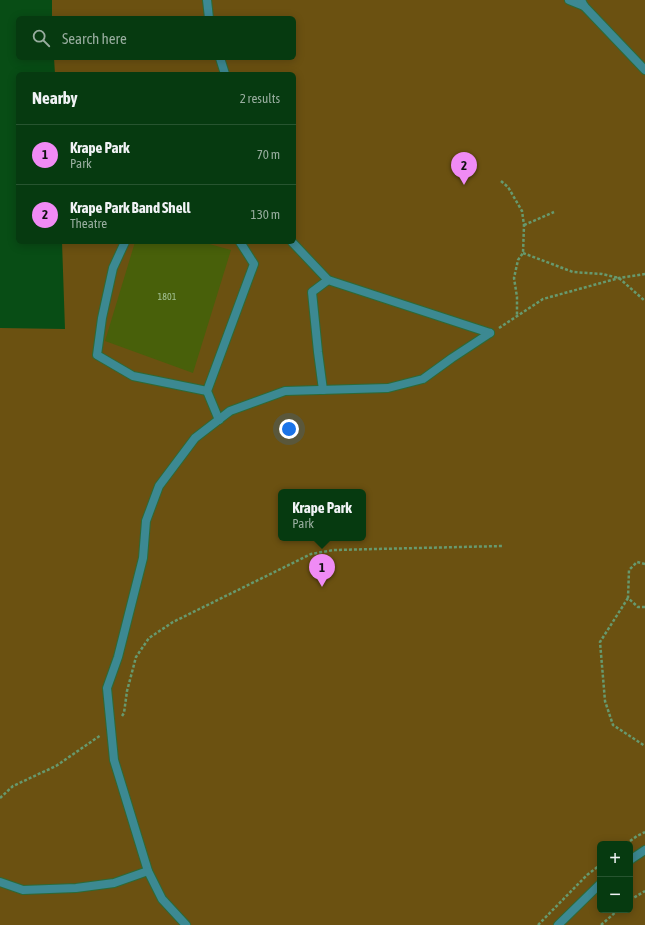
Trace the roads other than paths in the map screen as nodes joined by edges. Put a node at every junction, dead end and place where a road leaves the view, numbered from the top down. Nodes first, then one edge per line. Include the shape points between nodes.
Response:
1 (207, 0) edge
2 (569, 0) edge
3 (582, 3) edge
4 (209, 16) edge
5 (221, 60) edge
6 (645, 70) edge
7 (224, 72) edge
8 (124, 244) edge
9 (241, 244) edge
10 (294, 244) edge
11 (328, 280) junction
12 (323, 390) junction
13 (208, 391) junction
14 (219, 420) junction
15 (645, 850) edge
16 (633, 858) edge
17 (148, 871) junction
18 (0, 882) edge
19 (597, 887) edge
20 (186, 925) edge
21 (558, 925) edge

1 - 4 street
2 - 3 street
3 - 6 street
5 - 7 street
8 - 13 street via 113,268 97,356 133,376
9 - 13 street via 254,264
10 - 11 street
11 - 12 street via 312,292
11 - 12 street via 490,333 423,379 388,388
12 - 14 street via 285,391 230,411
13 - 14 street
14 - 17 street via 195,438 159,486 146,521 142,558 118,657 107,688 114,760
15 - 16 street
17 - 18 street via 114,883 76,888 23,890
17 - 20 street via 162,899
19 - 21 street

